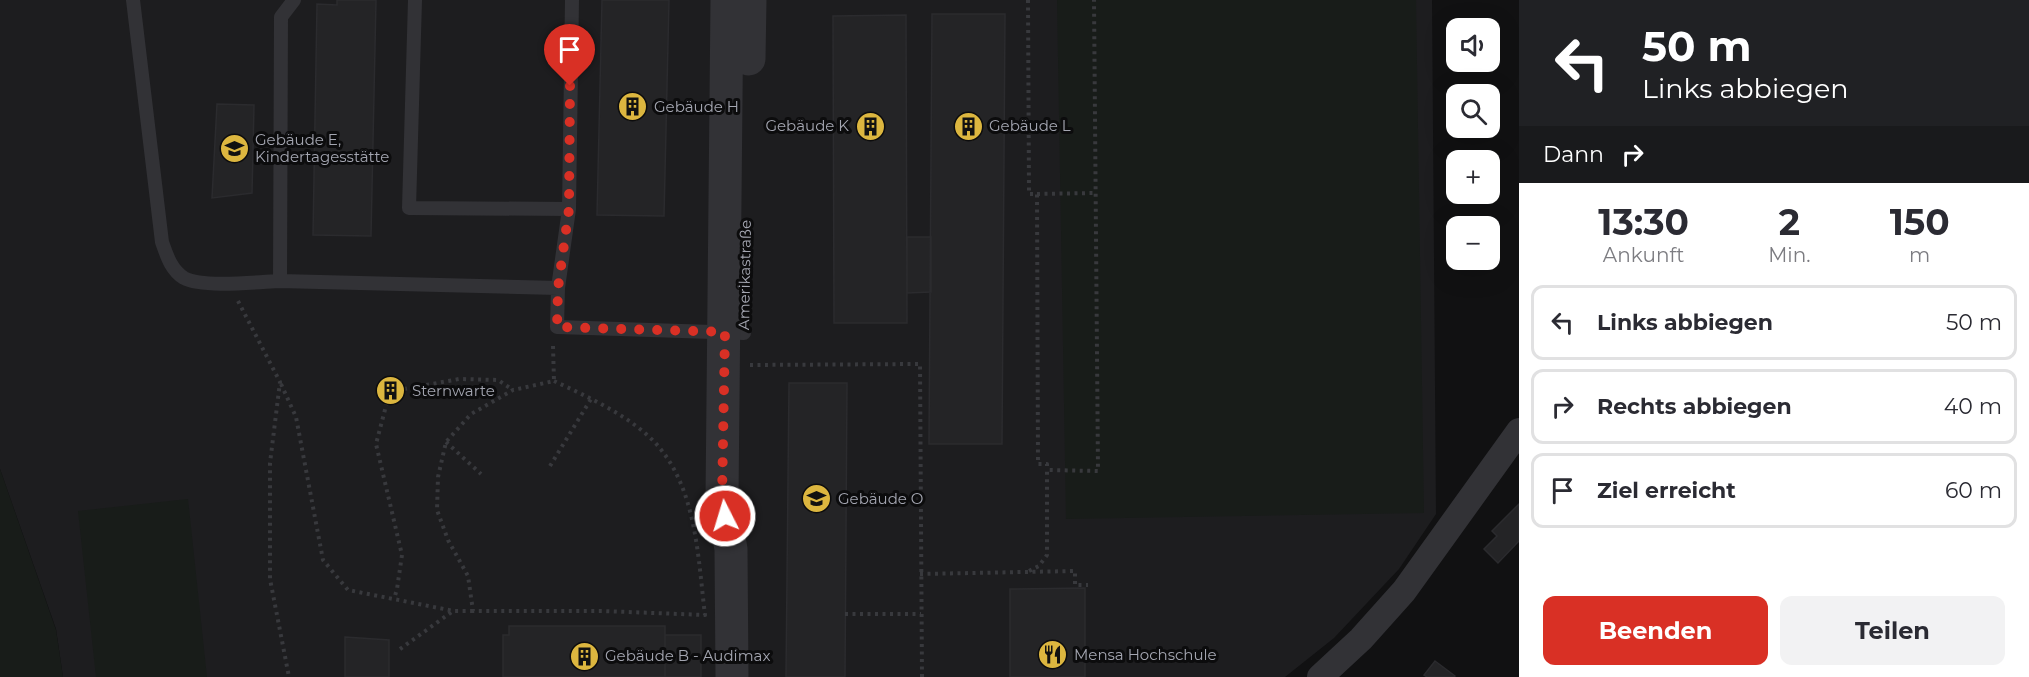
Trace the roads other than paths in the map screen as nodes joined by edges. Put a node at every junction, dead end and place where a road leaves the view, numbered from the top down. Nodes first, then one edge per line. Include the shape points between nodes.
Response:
1 (133, 0) edge
2 (294, 0) edge
3 (415, 0) edge
4 (572, 0) edge
5 (727, 0) edge
6 (750, 0) edge
7 (569, 209) junction
8 (280, 281) junction
9 (558, 288) junction
10 (734, 333) junction
11 (1519, 432) edge
12 (731, 549) junction
13 (732, 677) edge
14 (1320, 677) edge

1 - 8 lane via 162,242 170,264 185,278 203,282
2 - 8 lane via 281,17
3 - 7 lane via 409,208
4 - 7 lane
5 - 10 street, Amerikastraße
6 - 10 street, Amerikastraße
7 - 9 lane
8 - 9 lane
9 - 10 lane via 557,327
10 - 12 street, Amerikastraße via 722,498
10 - 12 street, Amerikastraße via 743,365 741,501
11 - 14 street via 1404,591
12 - 13 street, Amerikastraße

